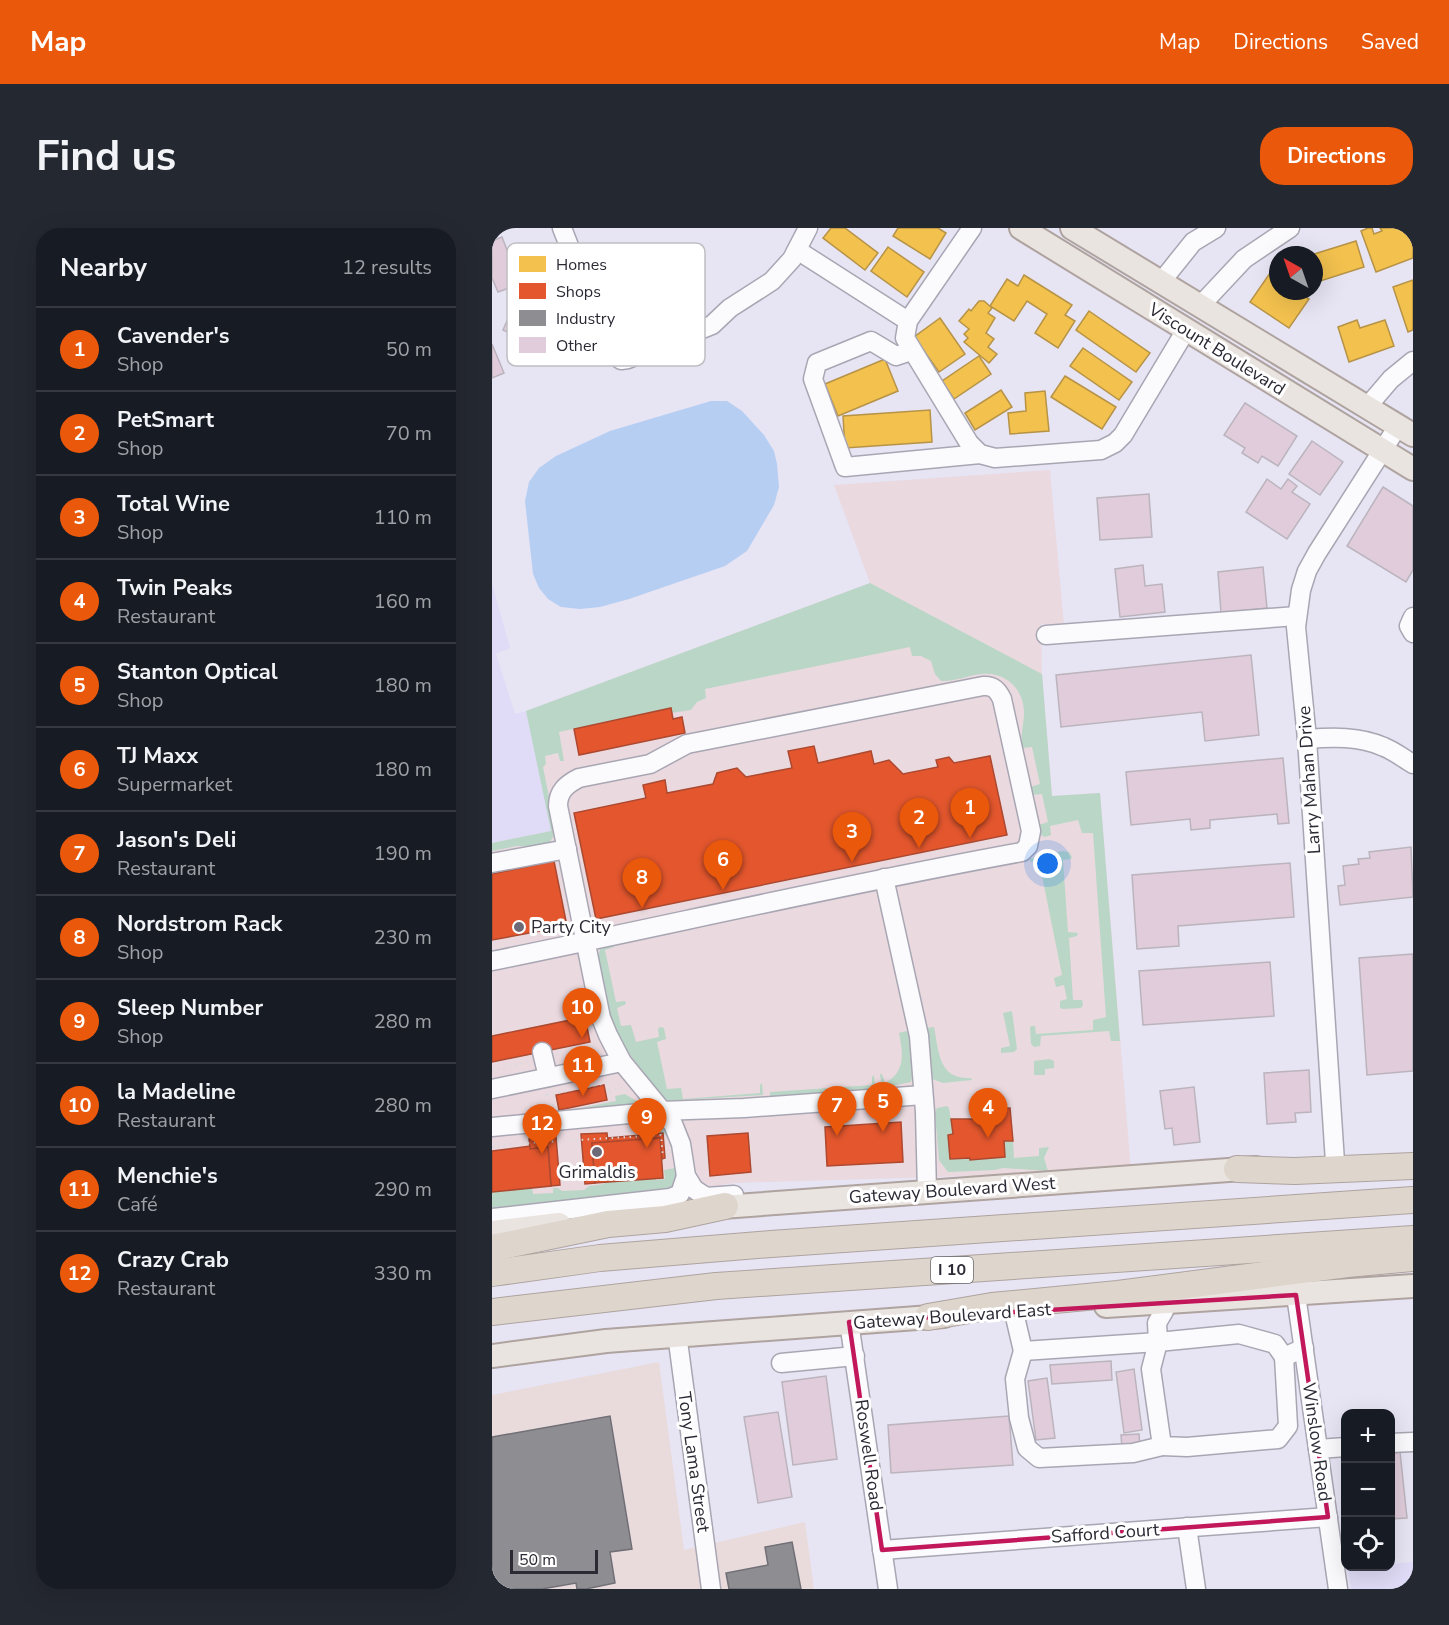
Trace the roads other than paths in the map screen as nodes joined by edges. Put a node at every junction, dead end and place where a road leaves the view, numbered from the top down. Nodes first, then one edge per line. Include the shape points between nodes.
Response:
1 (562, 228) edge
2 (808, 228) edge
3 (972, 228) edge
4 (1021, 228) edge
5 (1072, 228) edge
6 (1216, 228) edge
7 (1290, 228) edge
8 (568, 243) edge
9 (797, 250) junction
10 (1161, 282) junction
11 (1200, 306) junction
12 (908, 321) junction
13 (705, 328) edge
14 (1186, 330) junction
15 (911, 351) junction
16 (1413, 361) edge
17 (1367, 407) junction
18 (1406, 431) edge
19 (1383, 450) junction
20 (980, 454) junction
21 (1413, 469) edge
22 (1297, 616) junction
23 (1413, 617) edge
24 (1413, 633) edge
25 (1046, 635) dead end
26 (1307, 739) junction
27 (1413, 764) edge
28 (567, 849) junction
29 (492, 863) edge
30 (884, 878) junction
31 (586, 942) junction
32 (492, 961) edge
33 (543, 1056) road end
34 (622, 1062) junction
35 (545, 1086) junction
36 (492, 1089) edge
37 (923, 1095) junction
38 (661, 1111) junction
39 (492, 1127) edge
40 (1413, 1156) edge
41 (1335, 1162) junction
42 (1413, 1166) edge
43 (1237, 1169) junction
44 (686, 1176) junction
45 (927, 1192) junction
46 (1413, 1200) edge
47 (773, 1204) junction
48 (725, 1206) junction
49 (492, 1218) edge
50 (492, 1232) edge
51 (1413, 1239) edge
52 (492, 1248) edge
53 (1413, 1258) edge
54 (492, 1273) edge
55 (1413, 1286) edge
56 (1296, 1295) junction
57 (1013, 1308) junction
58 (1155, 1310) junction
59 (492, 1312) edge
60 (928, 1317) joint
61 (849, 1322) junction
62 (677, 1334) junction
63 (1158, 1342) junction
64 (1304, 1348) junction
65 (1023, 1352) junction
66 (492, 1356) edge
67 (855, 1356) junction
68 (1284, 1358) junction
69 (781, 1363) dead end
70 (1413, 1442) edge
71 (1395, 1443) edge
72 (1162, 1446) junction
73 (1341, 1447) edge
74 (1318, 1449) junction
75 (1328, 1517) junction
76 (1187, 1527) junction
77 (882, 1550) junction
78 (711, 1589) edge
79 (888, 1589) edge
80 (1196, 1589) edge
81 (1338, 1589) edge

1 - 8 street
2 - 9 street
3 - 12 street
4 - 14 main road, Viscount Boulevard
5 - 10 main road, Viscount Boulevard
6 - 10 street via 1192,242
7 - 11 street via 1244,259
9 - 12 street
9 - 13 street via 772,281
10 - 11 main road, Viscount Boulevard
11 - 14 main road
11 - 17 main road, Viscount Boulevard
12 - 15 street via 905,338
14 - 19 main road, Viscount Boulevard
14 - 20 street via 1123,435 1108,447 995,458
15 - 20 street via 969,443
15 - 20 street via 896,356 871,341 817,363 813,379 845,467
16 - 17 street
17 - 18 main road, Viscount Boulevard
18 - 19 street, Larry Mahan Drive
19 - 21 main road, Viscount Boulevard
19 - 22 street, Larry Mahan Drive via 1307,571
22 - 25 street
22 - 26 street, Larry Mahan Drive
23 - 24 street via 1409,626
26 - 27 street via 1339,737 1368,741
26 - 41 street, Larry Mahan Drive
28 - 29 street
28 - 30 street via 558,799 562,790 579,778 650,764 687,744 943,692 983,686 996,689 1002,699 1030,831 1028,846 1022,852
28 - 31 street
30 - 31 street
30 - 37 street via 919,1036
31 - 32 street
31 - 34 street via 601,1018
33 - 35 street
34 - 35 street
34 - 38 street
35 - 36 street
37 - 38 street
37 - 45 street
38 - 39 street
38 - 44 street via 679,1137
40 - 41 main road, Gateway Boulevard West
41 - 43 main road, Gateway Boulevard West
42 - 43 highway
43 - 45 main road, Gateway Boulevard West
44 - 47 street via 694,1189 706,1197 748,1194
44 - 49 street via 680,1194 670,1198
45 - 47 main road, Gateway Boulevard West
46 - 54 highway, I 10 via 771,1244 600,1258
47 - 48 main road, Gateway Boulevard West
48 - 50 main road, Gateway Boulevard West
48 - 52 highway via 665,1219 608,1224
51 - 59 highway, I 10 via 716,1286
53 - 57 highway
55 - 56 main road, Gateway Boulevard East
56 - 58 main road, Gateway Boulevard East
56 - 64 street, Winslow Road
57 - 58 main road, Gateway Boulevard East
57 - 60 highway
57 - 65 street
58 - 63 street
60 - 61 main road, Gateway Boulevard East
61 - 62 main road, Gateway Boulevard East
61 - 67 street, Roswell Road
62 - 66 main road, Gateway Boulevard East
62 - 78 street, Tony Lama Street
63 - 65 street
63 - 68 street via 1239,1334 1275,1344
63 - 72 street via 1151,1369
64 - 68 street
64 - 74 street, Winslow Road
65 - 72 street via 1015,1379 1019,1418 1027,1448 1039,1458 1133,1453
67 - 69 street
67 - 77 street, Roswell Road
68 - 72 street via 1288,1426 1278,1439
70 - 71 street
73 - 74 street
74 - 75 street, Winslow Road
75 - 76 street, Safford Court
75 - 81 street, Winslow Road
76 - 77 street, Safford Court
76 - 80 street
77 - 79 street, Roswell Road

